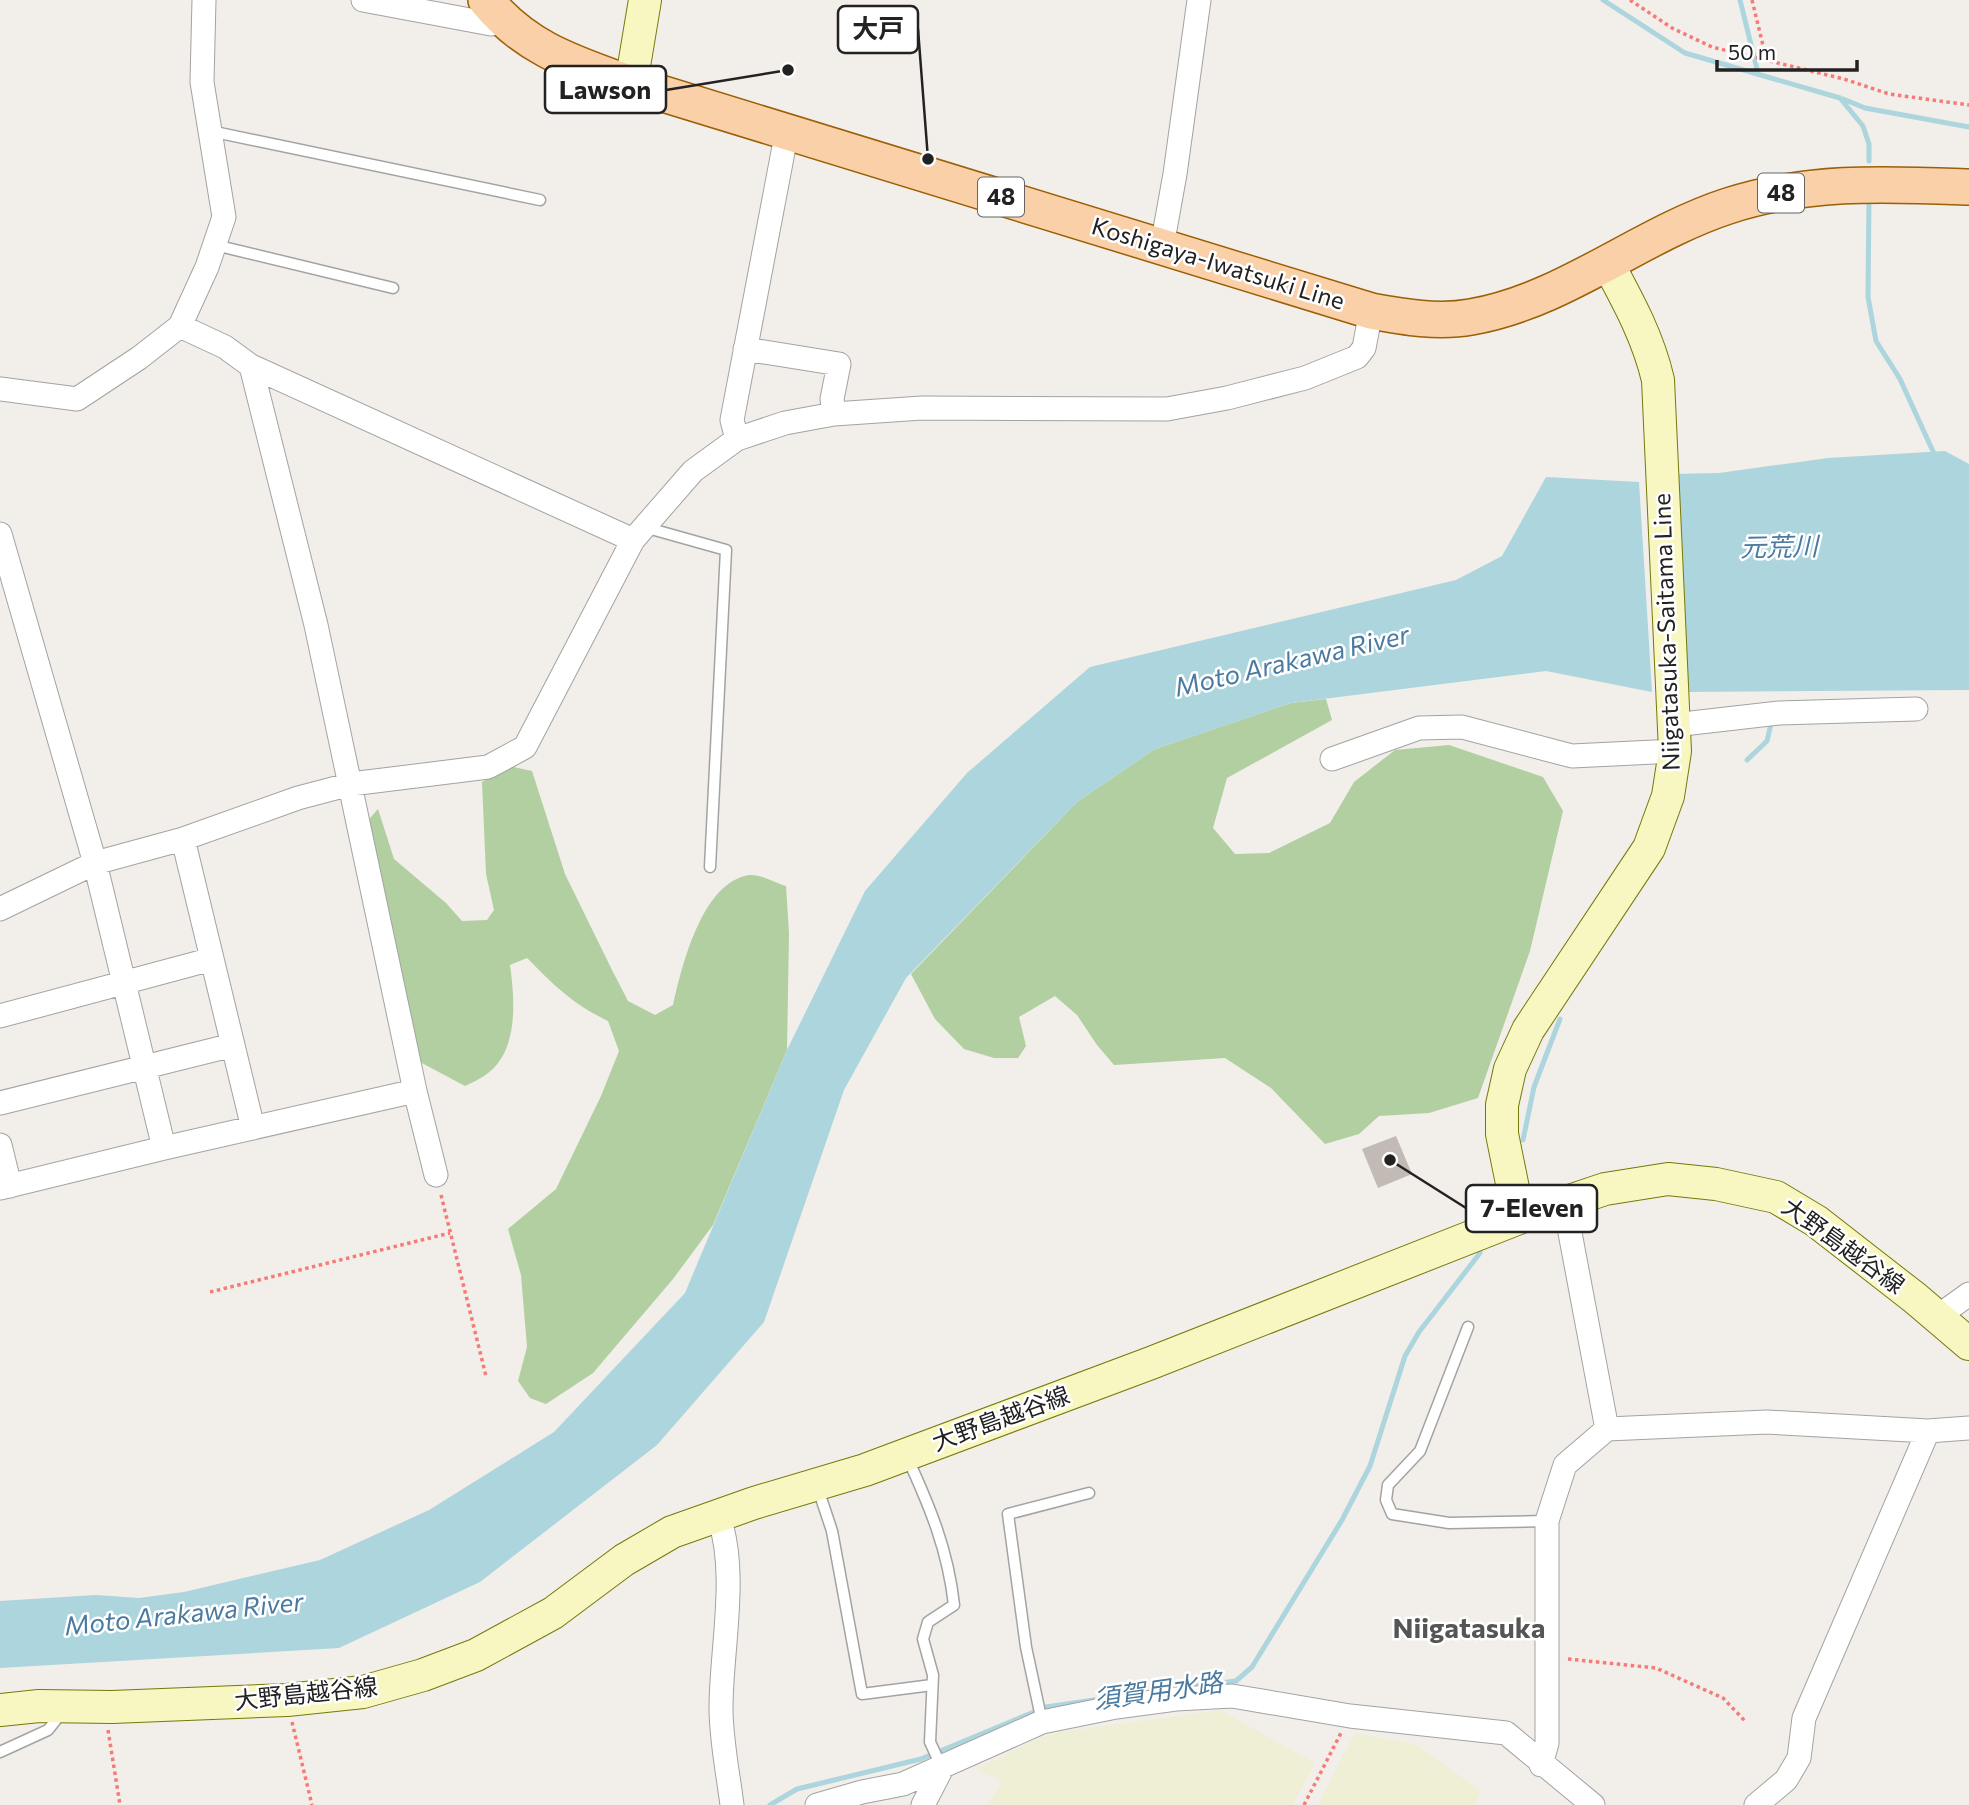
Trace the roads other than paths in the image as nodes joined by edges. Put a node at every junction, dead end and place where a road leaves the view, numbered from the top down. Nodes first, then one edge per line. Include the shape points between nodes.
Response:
1 (204, 0) edge
2 (363, 0) edge
3 (645, 0) edge
4 (1199, 0) edge
5 (494, 10) edge
6 (631, 84) junction
7 (210, 131) junction
8 (787, 131) junction
9 (1969, 187) edge
10 (540, 200) dead end
11 (215, 245) junction
12 (1162, 246) junction
13 (1607, 262) junction
14 (393, 288) dead end
15 (1371, 311) junction
16 (180, 326) junction
17 (745, 349) junction
18 (251, 366) junction
19 (0, 389) edge
20 (834, 414) junction
21 (737, 439) junction
22 (639, 533) junction
23 (0, 534) edge
24 (1916, 709) dead end
25 (1674, 729) junction
26 (1332, 759) dead end
27 (351, 784) junction
28 (183, 839) junction
29 (95, 863) junction
30 (710, 867) dead end
31 (0, 909) edge
32 (212, 959) junction
33 (124, 983) junction
34 (0, 1016) edge
35 (233, 1045) junction
36 (144, 1067) junction
37 (415, 1091) junction
38 (0, 1102) edge
39 (253, 1128) junction
40 (0, 1145) edge
41 (164, 1148) junction
42 (436, 1175) road end
43 (5, 1187) edge
44 (1564, 1201) junction
45 (1519, 1218) junction
46 (1969, 1294) edge
47 (1937, 1317) junction
48 (1468, 1327) dead end
49 (1969, 1344) edge
50 (1969, 1428) edge
51 (1607, 1429) junction
52 (1928, 1431) junction
53 (906, 1455) junction
54 (816, 1484) junction
55 (1090, 1493) dead end
56 (718, 1515) junction
57 (1547, 1521) junction
58 (932, 1685) junction
59 (67, 1706) junction
60 (0, 1710) edge
61 (1040, 1712) junction
62 (0, 1752) edge
63 (940, 1763) junction
64 (1541, 1765) junction
65 (732, 1805) edge
66 (817, 1805) edge
67 (923, 1805) edge
68 (1593, 1805) edge
69 (1756, 1805) edge

1 - 7 street via 202,82
2 - 5 street via 491,24
3 - 6 main road
4 - 12 street
5 - 6 main road, Koshigaya-Iwatsuki Line / 48 via 527,39 556,55
6 - 8 main road, Koshigaya-Iwatsuki Line / 48
7 - 10 lane
7 - 11 street via 224,217
8 - 12 main road, Koshigaya-Iwatsuki Line / 48
8 - 17 street
9 - 13 main road, Koshigaya-Iwatsuki Line / 48 via 1873,183 1776,194 1680,225
11 - 14 lane
11 - 16 street
12 - 15 main road, Koshigaya-Iwatsuki Line / 48
13 - 15 main road, Koshigaya-Iwatsuki Line / 48 via 1538,297 1468,318 1404,317
13 - 25 main road, Niigatasuka-Saitama Line via 1641,327 1658,380
15 - 20 street via 1364,348 1356,357 1305,378 1227,398 1167,409 922,408
16 - 18 street via 225,347
16 - 19 street via 77,399
17 - 20 street via 839,364
17 - 21 street via 732,420
18 - 22 street
18 - 27 street
20 - 21 street via 785,423
21 - 22 street via 693,471
22 - 27 street via 525,747 488,767
22 - 30 lane via 726,550
23 - 29 street
24 - 25 street via 1779,713
25 - 26 street via 1572,756 1462,727 1419,728
25 - 45 main road, Niigatasuka-Saitama Line via 1668,796 1649,848 1528,1030 1510,1069 1502,1105 1502,1134
27 - 28 street
27 - 37 street
28 - 29 street
28 - 32 street
29 - 31 street
29 - 33 street
32 - 33 street
32 - 35 street
33 - 34 street
33 - 36 street
35 - 36 street
35 - 39 street
36 - 38 street
36 - 41 street
37 - 39 street
37 - 42 street
39 - 41 street
40 - 43 street
41 - 43 street
44 - 45 main road, 大野島越谷線
44 - 47 main road, 大野島越谷線 via 1668,1179 1776,1197 1816,1221
44 - 51 street
45 - 53 main road, 大野島越谷線
46 - 47 street
47 - 49 main road, 大野島越谷線
48 - 57 lane via 1420,1451 1388,1485 1386,1500 1392,1514 1449,1523
50 - 52 street
51 - 52 street via 1767,1422
51 - 57 street via 1565,1465
52 - 69 street via 1804,1717 1799,1758 1786,1780
53 - 54 main road, 大野島越谷線
53 - 58 lane via 934,1516 951,1574 954,1605 928,1622 923,1639
54 - 56 main road, 大野島越谷線
54 - 58 lane via 832,1531 862,1694
55 - 61 lane via 1008,1514
56 - 59 main road, 大野島越谷線 via 672,1532 624,1560 553,1613 476,1655 423,1675 363,1692 287,1700
56 - 65 street via 726,1535 721,1710
57 - 64 street via 1548,1743
58 - 63 lane via 930,1742
59 - 60 main road, 大野島越谷線
59 - 62 lane via 48,1730
61 - 63 street
61 - 64 street via 1232,1696 1350,1716 1506,1733
63 - 66 street via 903,1784
63 - 67 street
64 - 68 street

